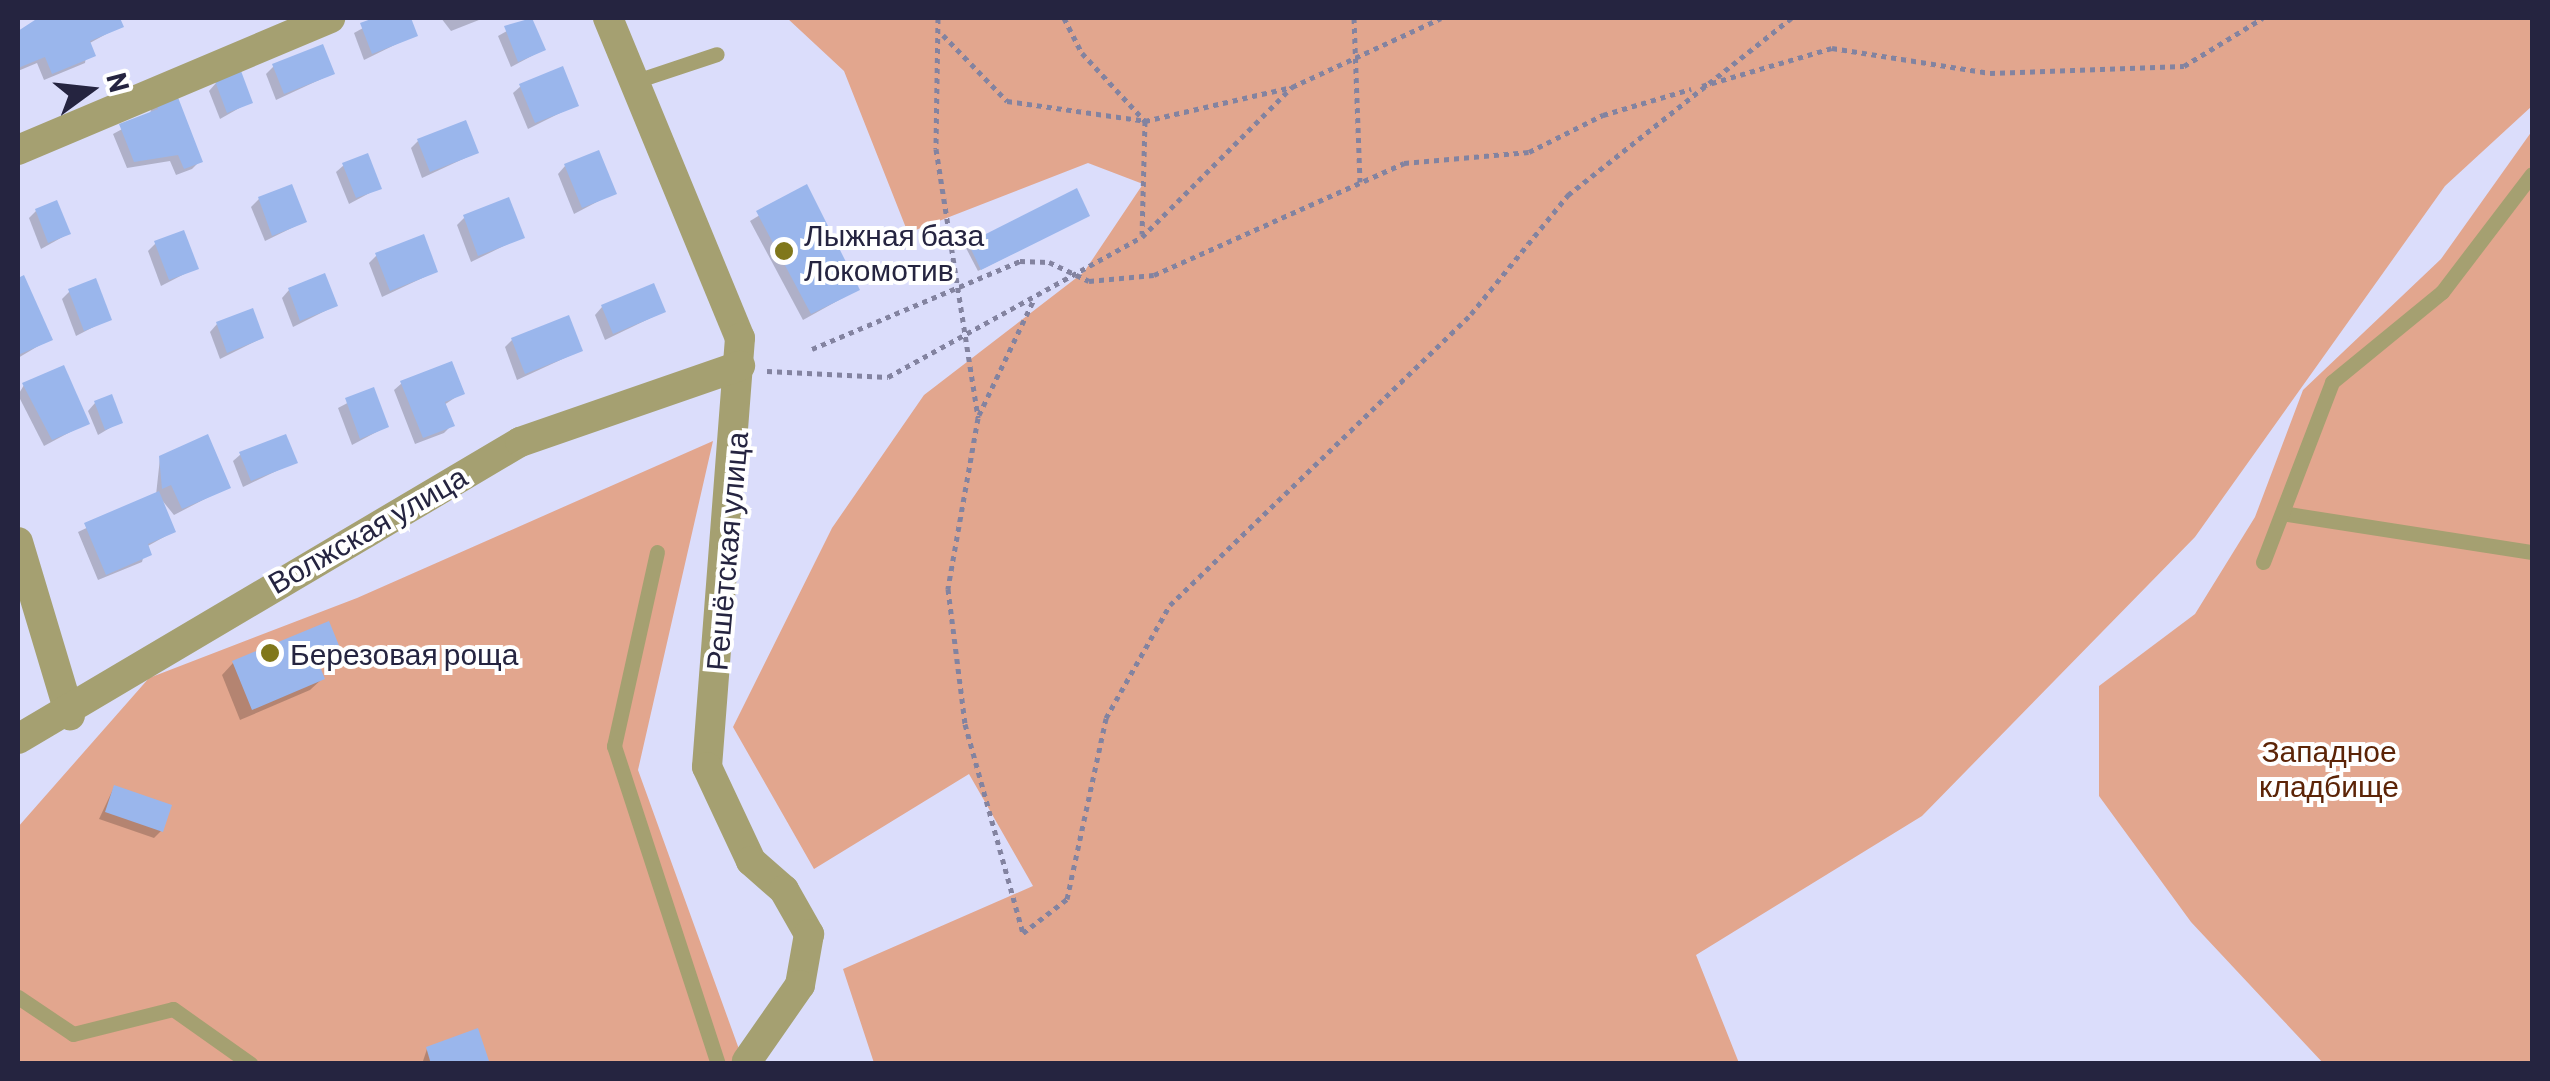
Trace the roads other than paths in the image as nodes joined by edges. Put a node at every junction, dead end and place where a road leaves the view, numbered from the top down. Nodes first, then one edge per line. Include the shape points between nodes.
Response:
1 (330, 18) edge
2 (608, 18) edge
3 (717, 54) dead end
4 (636, 81) junction
5 (18, 150) edge
6 (2532, 174) edge
7 (740, 366) junction
8 (2288, 514) junction
9 (18, 542) edge
10 (657, 552) dead end
11 (2532, 552) edge
12 (2263, 562) dead end
13 (70, 715) junction
14 (18, 739) edge
15 (18, 996) edge
16 (736, 1063) edge
17 (251, 1064) edge

1 - 5 street
2 - 4 street, Решётская улица
3 - 4 lane
4 - 7 street, Решётская улица via 740,338
6 - 8 lane via 2442,292 2332,382
7 - 13 street, Волжская улица via 520,442 170,644
7 - 16 street, Решётская улица via 707,767 751,861 784,890 809,934 800,985
8 - 11 lane
8 - 12 lane
9 - 13 street
10 - 16 lane via 614,746
13 - 14 street, Волжская улица
15 - 17 lane via 73,1034 173,1009

